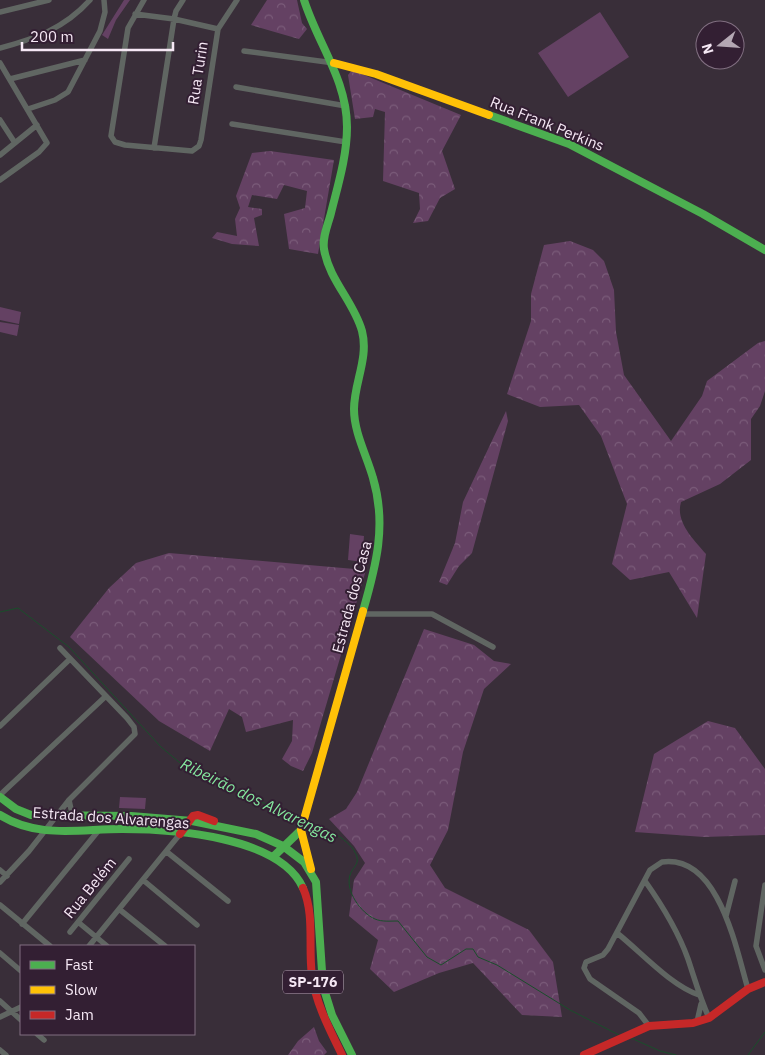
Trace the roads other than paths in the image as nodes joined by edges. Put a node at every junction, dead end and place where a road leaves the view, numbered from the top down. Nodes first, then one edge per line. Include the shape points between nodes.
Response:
1 (49, 0) edge
2 (90, 0) edge
3 (104, 0) edge
4 (144, 0) edge
5 (183, 0) edge
6 (237, 0) edge
7 (304, 0) edge
8 (0, 12) edge
9 (135, 14) junction
10 (174, 19) junction
11 (218, 29) junction
12 (0, 48) edge
13 (244, 51) dead end
14 (85, 60) junction
15 (0, 63) edge
16 (334, 63) junction
17 (10, 80) junction
18 (236, 87) dead end
19 (346, 106) junction
20 (28, 109) junction
21 (0, 120) edge
22 (232, 124) dead end
23 (37, 125) junction
24 (346, 142) junction
25 (14, 143) junction
26 (154, 148) junction
27 (0, 155) edge
28 (0, 180) edge
29 (765, 250) edge
30 (363, 614) junction
31 (493, 647) dead end
32 (60, 648) dead end
33 (70, 659) junction
34 (106, 696) junction
35 (0, 726) edge
36 (0, 796) edge
37 (69, 800) junction
38 (0, 815) edge
39 (77, 815) junction
40 (54, 816) junction
41 (188, 821) junction
42 (302, 827) junction
43 (43, 830) junction
44 (99, 830) junction
45 (180, 834) junction
46 (295, 837) junction
47 (275, 841) junction
48 (285, 846) junction
49 (167, 852) junction
50 (273, 857) junction
51 (129, 859) dead end
52 (312, 869) junction
53 (0, 870) edge
54 (7, 876) junction
55 (143, 880) junction
56 (735, 880) dead end
57 (645, 881) junction
58 (0, 882) edge
59 (765, 885) edge
60 (228, 902) dead end
61 (0, 906) edge
62 (119, 909) junction
63 (726, 916) junction
64 (78, 922) junction
65 (22, 924) junction
66 (198, 925) dead end
67 (70, 932) dead end
68 (617, 933) junction
69 (96, 937) junction
70 (49, 945) edge
71 (90, 945) edge
72 (106, 945) edge
73 (163, 945) edge
74 (0, 953) edge
75 (20, 970) edge
76 (765, 970) edge
77 (765, 982) edge
78 (748, 989) junction
79 (699, 995) junction
80 (0, 1001) edge
81 (701, 1004) junction
82 (20, 1008) edge
83 (12, 1012) junction
84 (0, 1017) edge
85 (709, 1018) junction
86 (20, 1019) edge
87 (697, 1022) junction
88 (649, 1026) junction
89 (38, 1035) edge
90 (44, 1040) dead end
91 (0, 1050) edge
92 (6, 1055) edge
93 (342, 1055) edge
94 (352, 1055) edge
95 (584, 1055) edge

1 - 8 street
2 - 12 street via 77,14 54,29
3 - 14 street via 103,22
4 - 9 street
5 - 10 street
6 - 11 street, Rua Turin
7 - 16 main road, Estrada dos Casa via 315,29
9 - 10 street
9 - 26 street via 126,40 111,136 119,144
10 - 11 street
10 - 26 street
11 - 26 street, Rua Turin via 199,146 192,151
13 - 16 street
14 - 17 street
14 - 20 street via 68,92
15 - 17 street
16 - 19 main road, Estrada dos Casa
16 - 29 main road, Rua Frank Perkins via 376,74 569,144
17 - 20 street
18 - 19 street
19 - 24 main road, Estrada dos Casa
20 - 23 street
21 - 25 street
22 - 24 street
23 - 25 street
23 - 28 street via 47,145
24 - 30 main road, Estrada dos Casa via 324,246 330,270 351,304 363,339 355,415 376,486 382,543
25 - 27 street
30 - 31 street via 432,614
30 - 42 main road, Estrada dos Casa
32 - 33 street
33 - 34 street
33 - 35 street
34 - 36 street
34 - 37 street via 132,724 135,734
36 - 40 main road, Estrada dos Alvarengas via 22,812
37 - 39 street
37 - 40 street
38 - 43 main road, Estrada dos Alvarengas / SP-176
39 - 40 main road, Estrada dos Alvarengas
39 - 41 main road, Estrada dos Alvarengas via 143,816
40 - 43 street
41 - 45 main road
41 - 47 main road, Estrada dos Alvarengas
42 - 46 main road
42 - 52 main road
43 - 44 main road, Estrada dos Alvarengas / SP-176
43 - 54 street
44 - 45 main road, Estrada dos Alvarengas / SP-176
44 - 65 street
45 - 49 street
45 - 50 main road, Estrada dos Alvarengas / SP-176 via 252,848
46 - 47 main road
46 - 48 main road
47 - 48 main road, Estrada dos Alvarengas
48 - 50 main road
48 - 52 main road, Estrada dos Alvarengas
49 - 55 street
49 - 60 street
50 - 93 main road, Estrada dos Alvarengas / SP-176 via 293,873 306,895 313,982 321,1010
51 - 64 street, Rua Belém
52 - 94 main road, SP-176 via 317,891 322,986
53 - 54 street
54 - 58 street
55 - 62 street
55 - 66 street
56 - 63 street
57 - 63 street via 657,864 666,861 685,864 714,891
57 - 68 street
57 - 79 street via 678,936
59 - 76 street via 756,946
61 - 65 street
62 - 69 street
62 - 73 street
63 - 78 street
64 - 67 street, Rua Belém
64 - 69 street
65 - 70 street
68 - 79 street via 658,968
68 - 88 street via 606,952 586,962 584,972 639,1013
69 - 71 street
69 - 72 street
74 - 75 street
77 - 78 main road
78 - 85 main road
79 - 81 street
80 - 83 street
81 - 85 street
81 - 87 street
82 - 83 street
83 - 84 street
83 - 86 street
85 - 87 main road
87 - 88 main road
88 - 95 main road
89 - 90 street
91 - 92 street

